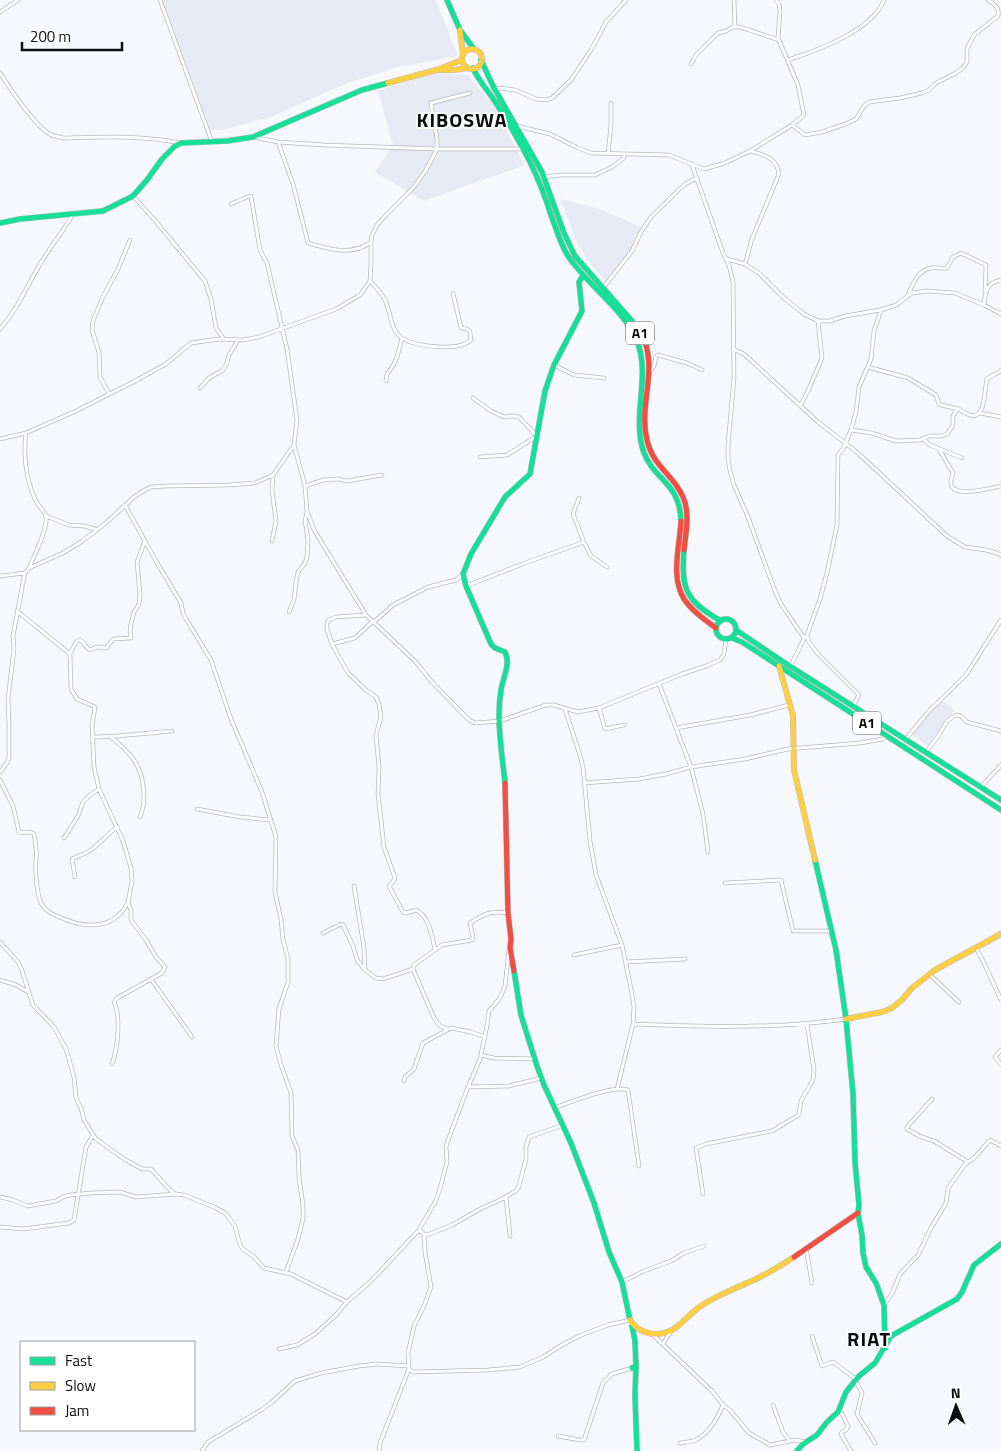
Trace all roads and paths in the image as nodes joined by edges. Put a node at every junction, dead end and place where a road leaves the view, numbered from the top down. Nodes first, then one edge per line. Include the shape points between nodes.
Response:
1 (18, 0) edge
2 (160, 0) edge
3 (447, 0) edge
4 (626, 0) edge
5 (734, 0) edge
6 (776, 0) edge
7 (884, 0) edge
8 (988, 0) edge
9 (0, 12) edge
10 (736, 27) junction
11 (460, 30) junction
12 (779, 40) junction
13 (474, 49) junction
14 (462, 58) junction
15 (482, 60) junction
16 (788, 60) junction
17 (691, 64) dead end
18 (470, 68) junction
19 (436, 70) junction
20 (0, 73) edge
21 (494, 89) junction
22 (470, 93) dead end
23 (611, 103) dead end
24 (792, 125) junction
25 (516, 126) junction
26 (253, 137) junction
27 (212, 142) junction
28 (278, 142) junction
29 (181, 143) junction
30 (437, 149) junction
31 (523, 149) junction
32 (750, 151) junction
33 (608, 154) junction
34 (624, 154) junction
35 (692, 165) junction
36 (543, 178) junction
37 (697, 178) junction
38 (133, 196) junction
39 (231, 204) dead end
40 (73, 214) junction
41 (0, 223) edge
42 (130, 240) dead end
43 (371, 242) junction
44 (726, 258) junction
45 (745, 264) junction
46 (583, 276) junction
47 (1001, 280) edge
48 (370, 281) junction
49 (603, 289) junction
50 (985, 292) junction
51 (453, 293) dead end
52 (908, 295) junction
53 (984, 305) junction
54 (881, 310) junction
55 (1001, 314) edge
56 (818, 320) junction
57 (282, 328) junction
58 (0, 329) edge
59 (224, 338) junction
60 (402, 338) junction
61 (238, 340) junction
62 (734, 348) junction
63 (554, 365) junction
64 (868, 368) junction
65 (702, 370) dead end
66 (1001, 370) edge
67 (648, 373) junction
68 (604, 378) dead end
69 (386, 381) dead end
70 (200, 388) dead end
71 (109, 394) junction
72 (473, 398) dead end
73 (800, 406) junction
74 (959, 410) junction
75 (980, 413) junction
76 (1001, 417) edge
77 (851, 430) junction
78 (26, 433) junction
79 (537, 436) junction
80 (0, 439) edge
81 (923, 439) junction
82 (846, 444) junction
83 (294, 445) junction
84 (939, 449) junction
85 (480, 457) dead end
86 (962, 458) dead end
87 (273, 475) junction
88 (382, 475) dead end
89 (305, 486) junction
90 (1001, 486) edge
91 (579, 498) dead end
92 (124, 505) junction
93 (307, 511) junction
94 (46, 516) junction
95 (96, 529) junction
96 (145, 541) junction
97 (272, 541) dead end
98 (584, 542) junction
99 (1001, 555) edge
100 (33, 558) junction
101 (40, 564) junction
102 (607, 567) dead end
103 (29, 568) junction
104 (25, 573) junction
105 (463, 574) junction
106 (0, 576) edge
107 (466, 586) junction
108 (17, 610) junction
109 (289, 612) dead end
110 (366, 615) junction
111 (1001, 620) edge
112 (373, 621) junction
113 (721, 621) junction
114 (716, 628) junction
115 (736, 630) junction
116 (806, 636) junction
117 (729, 638) junction
118 (332, 644) junction
119 (70, 654) junction
120 (779, 665) junction
121 (790, 667) junction
122 (658, 684) junction
123 (789, 705) junction
124 (853, 706) junction
125 (599, 708) junction
126 (564, 709) junction
127 (500, 721) junction
128 (624, 725) dead end
129 (676, 728) junction
130 (172, 731) dead end
131 (1001, 731) edge
132 (886, 735) junction
133 (92, 737) junction
134 (111, 737) junction
135 (906, 739) junction
136 (793, 748) junction
137 (926, 752) junction
138 (1001, 765) edge
139 (692, 768) junction
140 (0, 772) edge
141 (0, 780) edge
142 (584, 783) junction
143 (980, 787) junction
144 (98, 789) junction
145 (1001, 800) edge
146 (198, 809) dead end
147 (1001, 810) edge
148 (140, 817) dead end
149 (270, 820) junction
150 (117, 828) junction
151 (64, 838) dead end
152 (708, 852) dead end
153 (76, 877) dead end
154 (725, 883) dead end
155 (354, 886) dead end
156 (128, 903) junction
157 (508, 913) junction
158 (831, 932) junction
159 (323, 933) dead end
160 (1001, 934) edge
161 (0, 942) edge
162 (622, 944) junction
163 (975, 947) junction
164 (510, 948) junction
165 (435, 949) junction
166 (574, 955) dead end
167 (685, 959) dead end
168 (626, 962) junction
169 (412, 969) junction
170 (365, 970) junction
171 (929, 974) junction
172 (151, 979) junction
173 (0, 980) edge
174 (29, 992) junction
175 (1001, 1000) edge
176 (960, 1002) dead end
177 (846, 1019) junction
178 (632, 1024) junction
179 (807, 1024) junction
180 (448, 1028) junction
181 (192, 1037) dead end
182 (485, 1037) junction
183 (1001, 1050) edge
184 (481, 1055) junction
185 (535, 1059) junction
186 (112, 1064) dead end
187 (1001, 1065) edge
188 (541, 1078) junction
189 (404, 1081) dead end
190 (468, 1087) junction
191 (616, 1089) junction
192 (932, 1099) dead end
193 (554, 1108) junction
194 (563, 1125) junction
195 (93, 1135) junction
196 (1001, 1146) edge
197 (968, 1162) junction
198 (639, 1166) dead end
199 (176, 1194) junction
200 (703, 1194) dead end
201 (77, 1195) junction
202 (0, 1197) edge
203 (506, 1197) junction
204 (858, 1213) junction
205 (0, 1227) edge
206 (420, 1230) junction
207 (424, 1234) junction
208 (510, 1236) dead end
209 (1001, 1244) edge
210 (704, 1246) dead end
211 (806, 1248) junction
212 (286, 1272) junction
213 (622, 1282) junction
214 (812, 1283) dead end
215 (347, 1302) junction
216 (884, 1306) junction
217 (631, 1323) junction
218 (671, 1331) junction
219 (652, 1334) junction
220 (812, 1336) dead end
221 (663, 1344) junction
222 (885, 1348) junction
223 (279, 1349) dead end
224 (409, 1367) junction
225 (634, 1367) junction
226 (856, 1379) junction
227 (723, 1405) junction
228 (773, 1405) dead end
229 (840, 1410) junction
230 (558, 1436) dead end
231 (788, 1440) junction
232 (806, 1442) junction
233 (680, 1443) dead end
234 (875, 1443) dead end
235 (202, 1451) edge
236 (379, 1451) edge
237 (637, 1451) edge
238 (797, 1451) edge
239 (851, 1451) edge

1 - 9 street
2 - 27 street
3 - 11 main road, A1
4 - 21 street via 606,22 571,80 552,98 536,99 515,90
5 - 10 street
6 - 12 street via 779,6
7 - 16 street via 879,10 860,28
8 - 24 street via 997,8 998,16 974,35 967,48 967,62 956,73 922,94 869,102 856,118 822,132 805,136
10 - 12 street
10 - 17 street via 718,32
11 - 13 main road, A1
11 - 14 main road, A1
12 - 16 street
13 - 14 main road via 468,50
13 - 15 main road, A1
14 - 18 main road, A1
14 - 19 main road
15 - 18 main road via 479,66
15 - 21 main road, A1
16 - 24 street via 804,112 803,117
18 - 19 main road
18 - 31 main road, A1
19 - 26 main road via 362,90
20 - 29 street via 17,98 52,135
21 - 25 main road, A1
22 - 30 street via 431,103
23 - 33 street
24 - 32 street
25 - 33 street via 550,134 585,151
25 - 36 main road, A1
26 - 27 main road
26 - 28 street
27 - 29 main road
28 - 30 street
28 - 43 street via 308,243 330,250 346,250 358,249
29 - 38 main road via 162,159
30 - 31 street
30 - 43 street via 414,187 377,225
31 - 46 main road, A1 via 564,248
32 - 35 street via 706,169
32 - 45 street via 768,156 778,166 779,174
33 - 34 street
34 - 35 street via 669,155
34 - 36 street via 624,158 612,167 595,175
35 - 37 street
36 - 49 main road, A1 via 572,251
37 - 44 street
37 - 49 street via 685,184 651,218 632,251
38 - 40 main road via 103,211
38 - 59 street via 205,281 216,328
39 - 57 street via 251,196 260,250 267,263
40 - 41 main road
40 - 58 street via 40,264 19,304
42 - 71 street via 93,321 100,377
43 - 48 street
44 - 45 street
44 - 62 street via 733,282
45 - 56 street via 804,314
46 - 63 main road via 579,282 582,311
46 - 114 main road, A1 via 626,323 639,344 643,364 641,441 650,464 676,495 680,509 678,586 687,603
47 - 50 street via 986,288
48 - 57 street via 360,295 336,309
48 - 60 street via 384,298 392,324
49 - 67 main road, A1 via 634,323 642,337 648,353
50 - 52 street via 986,265 961,253 953,257 947,268 922,271
50 - 53 street
51 - 60 street via 461,328 470,332 471,340 445,347
52 - 53 street via 927,291 955,293
52 - 54 street via 896,305
53 - 55 street
54 - 56 street
54 - 64 street
56 - 73 street via 822,358
57 - 61 street via 259,337
57 - 83 street via 297,420
59 - 61 street
59 - 71 street via 191,343 166,364
60 - 69 street via 396,363 387,374
61 - 70 street via 224,370 209,378
62 - 73 street
62 - 116 street via 728,445 730,471 775,591
63 - 68 street via 574,375
63 - 79 main road via 542,404
64 - 74 street via 911,379 936,395 939,404
64 - 77 street via 859,387
65 - 67 street via 658,355
66 - 75 street via 988,379
67 - 113 main road, A1 via 647,440 657,462 685,500 683,581 699,608
71 - 78 street
72 - 79 street via 504,417 519,417
73 - 82 street
74 - 75 street via 970,416
74 - 81 street via 954,414 953,425 947,434
75 - 76 street
77 - 81 street via 896,441
77 - 82 street
78 - 80 street
78 - 94 street via 24,456 28,479 36,502
79 - 85 street via 507,455
79 - 105 main road via 530,474 505,497 471,554
81 - 84 street
82 - 99 street via 947,536 965,547
82 - 116 street via 837,460 837,524 827,573
83 - 87 street
83 - 89 street
84 - 86 street
84 - 90 street via 953,473 950,484 958,491
87 - 92 street via 251,484 151,487
87 - 97 street via 276,521
88 - 89 street via 353,480 323,480
89 - 93 street
91 - 98 street via 573,514
92 - 95 street
92 - 96 street
93 - 109 street via 307,557 298,572
93 - 110 street via 314,530
94 - 95 street via 69,525
94 - 100 street
95 - 101 street via 81,542
96 - 119 street via 137,562 140,600 131,624 131,638 113,639 106,648 90,650 79,640
96 - 149 street via 211,660
98 - 102 street via 591,556
98 - 107 street
100 - 101 street
100 - 103 street
101 - 103 street
103 - 104 street
104 - 106 street
104 - 108 street
105 - 107 main road
105 - 112 street via 456,580 428,587 393,605
107 - 127 main road via 491,644 507,654
108 - 119 street
108 - 140 street via 8,699 9,757
110 - 112 street
110 - 118 street via 329,620 327,630
111 - 135 street via 966,675
112 - 118 street via 355,638
112 - 127 street via 469,720 475,723
113 - 114 main road
113 - 115 main road, A1 via 732,622
114 - 117 main road, A1 via 722,638
115 - 117 main road
115 - 121 main road, A1
116 - 121 street
116 - 124 street via 818,654 859,695
117 - 120 main road, A1 via 742,642
117 - 122 street via 720,660
118 - 165 street via 348,673 376,697 379,704 381,717 376,735 378,790 384,847 395,878 389,887 403,912 416,910 420,913 428,924
119 - 133 street via 71,689 78,699 95,707
120 - 123 main road
120 - 132 main road, A1
121 - 124 main road, A1
122 - 125 street
122 - 129 street
123 - 129 street
123 - 136 main road via 793,716
124 - 135 main road, A1
125 - 126 street via 578,712
125 - 128 street via 605,729
126 - 127 street via 546,706
126 - 142 street via 579,752
127 - 157 main road via 506,802
129 - 139 street
130 - 134 street
131 - 137 street via 956,716 947,721
132 - 136 street via 883,739 860,743
132 - 147 main road, A1
133 - 134 street
133 - 144 street
134 - 148 street via 131,756 138,768 143,794
135 - 137 main road, A1
136 - 139 street
136 - 158 main road via 797,786
137 - 143 main road, A1
138 - 143 street
139 - 142 street via 639,780
139 - 152 street
141 - 156 street via 13,806 19,832 34,834 37,888 42,906 71,923 88,926 113,920
142 - 162 street via 596,875
143 - 145 main road, A1
144 - 150 street
144 - 151 street via 83,802
146 - 149 street
149 - 212 street via 276,838 275,892 288,959 288,982 279,1009 276,1046 291,1094 292,1136 298,1150 303,1205 303,1219
150 - 153 street via 97,846 72,860
150 - 156 street via 131,868
154 - 158 street via 781,880 793,931
155 - 170 street
156 - 172 street via 132,921 164,966 162,972
157 - 164 main road
157 - 165 street via 484,914 470,923 472,940 444,944
158 - 177 main road
159 - 170 street via 343,925 357,960
160 - 163 main road
161 - 174 street via 22,968
162 - 166 street
162 - 168 street
163 - 171 main road
163 - 175 street
164 - 182 street via 505,986 500,998 488,1010
164 - 185 main road via 519,1005
165 - 169 street via 415,963
167 - 168 street
168 - 178 street via 634,1007
169 - 170 street via 384,979 376,978
169 - 180 street via 434,1018 440,1026
171 - 176 street
171 - 177 main road via 892,1008
172 - 181 street
172 - 186 street via 114,1002 118,1026
173 - 174 street
174 - 195 street via 35,1008 54,1027 66,1049 76,1098
177 - 179 street
177 - 204 main road
178 - 179 street via 730,1027
178 - 191 street
179 - 200 street via 814,1070 813,1080 800,1101 799,1114 772,1131 696,1148
180 - 182 street
180 - 189 street via 423,1042 414,1069
182 - 184 street
183 - 187 street via 995,1057
184 - 185 street
184 - 190 street
185 - 188 main road
188 - 190 street via 509,1086
188 - 193 main road
190 - 206 street via 446,1147 447,1162 437,1197
191 - 193 street
191 - 198 street via 626,1089 630,1093
192 - 197 street via 907,1129
193 - 194 main road
194 - 203 street via 529,1137 517,1189
194 - 213 main road
195 - 199 street via 124,1160 142,1169 151,1169
195 - 201 street via 86,1147
196 - 197 street via 990,1140
197 - 216 street via 948,1188 946,1203 918,1255 900,1274
199 - 201 street via 143,1197 120,1192
199 - 212 street via 225,1213 235,1226 243,1249 264,1268
201 - 202 street via 28,1206
201 - 205 street via 74,1220 69,1223
203 - 207 street via 452,1225
203 - 208 street
204 - 211 main road
204 - 216 main road via 866,1267
206 - 207 street
206 - 215 street
207 - 224 street via 431,1287 414,1326 408,1352
209 - 222 main road via 974,1265 957,1299 893,1335
210 - 213 street
211 - 214 street
211 - 218 main road via 767,1274 720,1294
212 - 215 street
213 - 217 main road
215 - 223 street via 301,1344
216 - 222 main road
217 - 219 main road via 644,1333
217 - 224 street via 608,1325 579,1336 520,1367 418,1372
217 - 225 main road via 635,1341
218 - 219 main road
218 - 221 street
219 - 221 street
220 - 226 street via 822,1366 833,1362
221 - 227 street
222 - 226 main road via 875,1363
224 - 235 street via 359,1366 295,1381 261,1410 208,1442
224 - 236 street
225 - 230 street via 612,1374 603,1383 584,1440
225 - 237 main road
226 - 229 main road via 844,1395
226 - 234 street via 862,1393 857,1414
227 - 231 street via 749,1433 765,1443 774,1445
227 - 233 street via 715,1423 694,1440
228 - 231 street
229 - 232 main road
229 - 239 street via 848,1426 841,1434
231 - 232 street
232 - 238 main road

